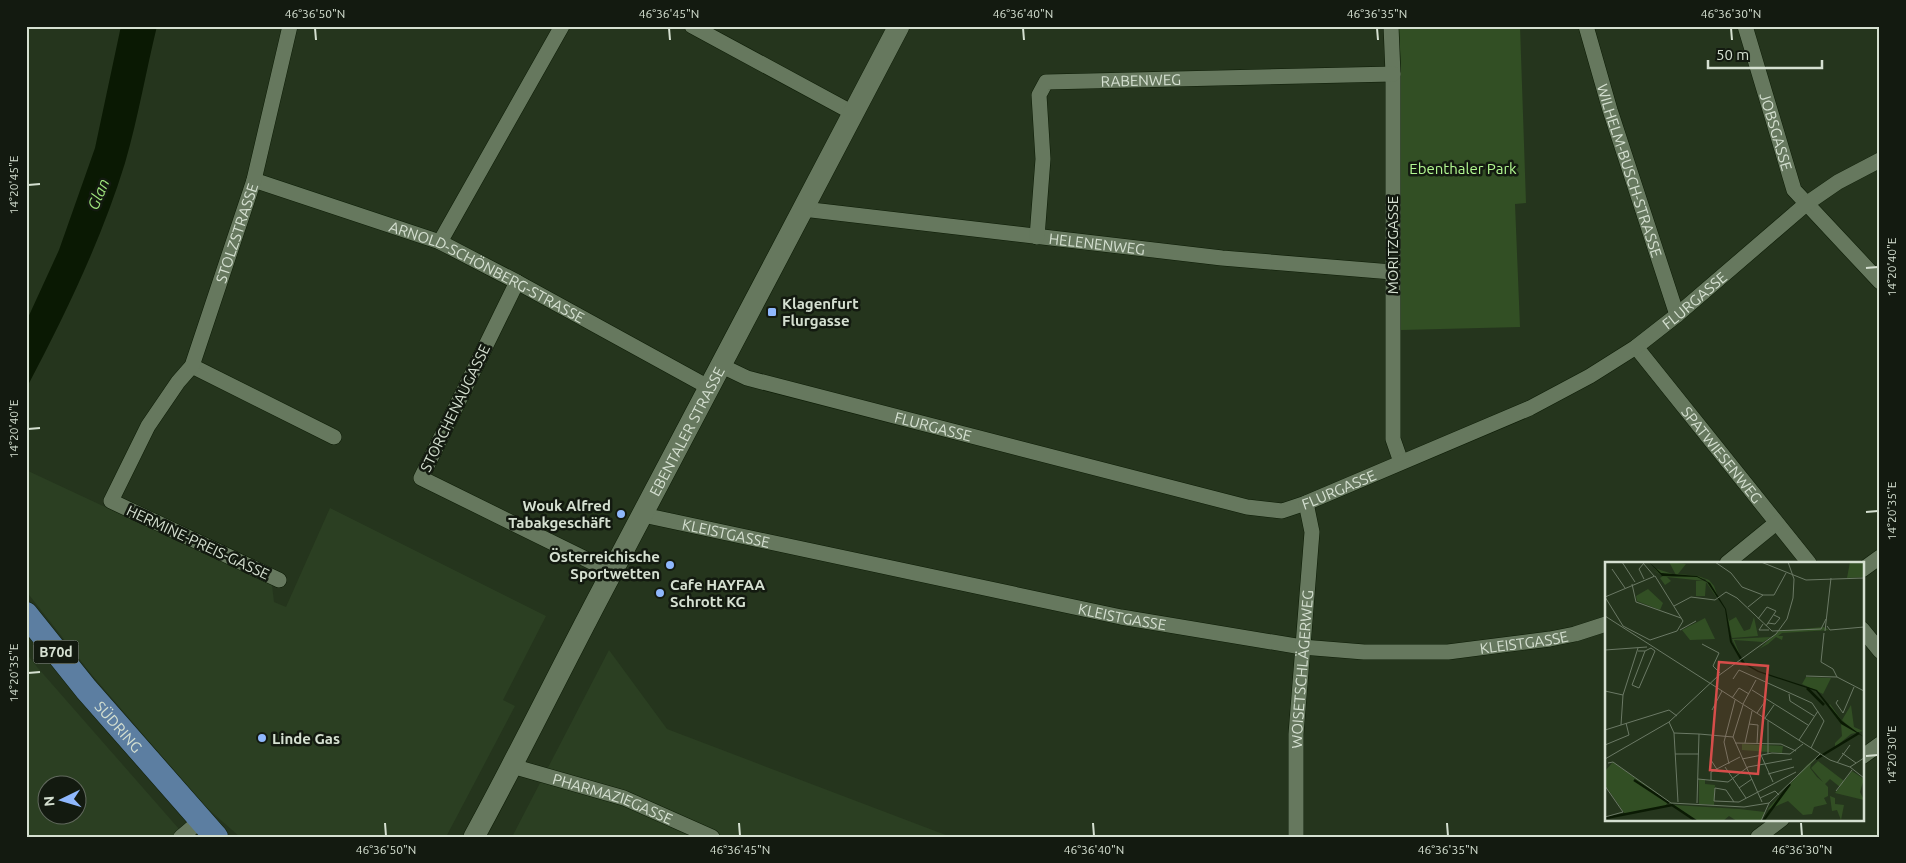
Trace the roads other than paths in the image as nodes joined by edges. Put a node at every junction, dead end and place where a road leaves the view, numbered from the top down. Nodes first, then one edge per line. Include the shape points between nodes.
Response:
1 (290, 26) edge
2 (562, 26) edge
3 (692, 26) edge
4 (899, 26) edge
5 (1391, 26) edge
6 (1586, 26) edge
7 (1745, 26) edge
8 (1393, 74) junction
9 (853, 113) junction
10 (1880, 160) edge
11 (254, 180) junction
12 (1806, 204) junction
13 (803, 209) junction
14 (1037, 237) junction
15 (440, 242) junction
16 (1392, 272) junction
17 (517, 282) junction
18 (1880, 282) edge
19 (1677, 315) junction
20 (1636, 346) junction
21 (192, 366) junction
22 (722, 366) junction
23 (710, 388) junction
24 (148, 426) joint
25 (334, 437) dead end
26 (1402, 462) junction
27 (1306, 503) junction
28 (643, 515) junction
29 (1776, 523) junction
30 (1880, 557) edge
31 (1728, 562) edge
32 (1808, 562) edge
33 (1864, 569) edge
34 (612, 572) junction
35 (279, 580) dead end
36 (26, 614) edge
37 (1605, 624) edge
38 (1864, 631) edge
39 (1302, 647) junction
40 (1880, 651) edge
41 (1880, 744) edge
42 (1864, 756) edge
43 (512, 766) junction
44 (1781, 820) edge
45 (208, 829) edge
46 (181, 837) edge
47 (474, 837) edge
48 (712, 837) edge
49 (1296, 837) edge
50 (1758, 837) edge

1 - 11 street, STOLZSTRASSE
2 - 15 street
3 - 9 street
4 - 9 main road, EBENTALER STRASSE
5 - 8 street, MORITZGASSE
6 - 19 street, WILHELM-BUSCH-STRASSE
7 - 12 street, JOBSGASSE via 1794,190
8 - 14 street, RABENWEG via 1046,82 1040,95 1043,159
8 - 16 street, MORITZGASSE
9 - 13 main road, EBENTALER STRASSE
10 - 12 street, FLURGASSE via 1838,182
11 - 15 street, ARNOLD-SCHÖNBERG-STRASSE
11 - 21 street, STOLZSTRASSE
12 - 18 street, JOBSGASSE
12 - 19 street, FLURGASSE
13 - 14 street, HELENENWEG
13 - 22 main road, EBENTALER STRASSE
14 - 16 street, HELENENWEG via 1222,258
15 - 17 street, ARNOLD-SCHÖNBERG-STRASSE
16 - 26 street, MORITZGASSE via 1393,439
17 - 23 street, ARNOLD-SCHÖNBERG-STRASSE
17 - 34 street, STORCHENAUGASSE via 421,478
19 - 20 street, FLURGASSE
20 - 26 street, FLURGASSE via 1590,376 1530,408
20 - 29 street, SPATWIESENWEG
21 - 24 street, STOLZSTRASSE
21 - 25 street
22 - 23 main road, EBENTALER STRASSE
22 - 27 street, FLURGASSE via 747,378 1247,507 1282,511
23 - 28 main road, EBENTALER STRASSE
24 - 35 street, HERMINE-PREIS-GASSE via 112,501
26 - 27 street, FLURGASSE
27 - 39 street, WOISETSCHLÄGERWEG via 1312,532
28 - 34 main road, EBENTALER STRASSE
28 - 39 street, KLEISTGASSE via 1121,617
29 - 31 street
29 - 32 street, SPATWIESENWEG
30 - 33 street
34 - 43 main road, EBENTALER STRASSE
36 - 45 main road, SÜDRING / B70d via 86,689
37 - 39 street, KLEISTGASSE via 1550,640 1448,652 1364,652
38 - 40 street
39 - 49 street, WOISETSCHLÄGERWEG via 1296,734
41 - 42 street
43 - 47 main road, EBENTALER STRASSE
43 - 48 street, PHARMAZIEGASSE via 624,798
44 - 50 street
45 - 46 street

